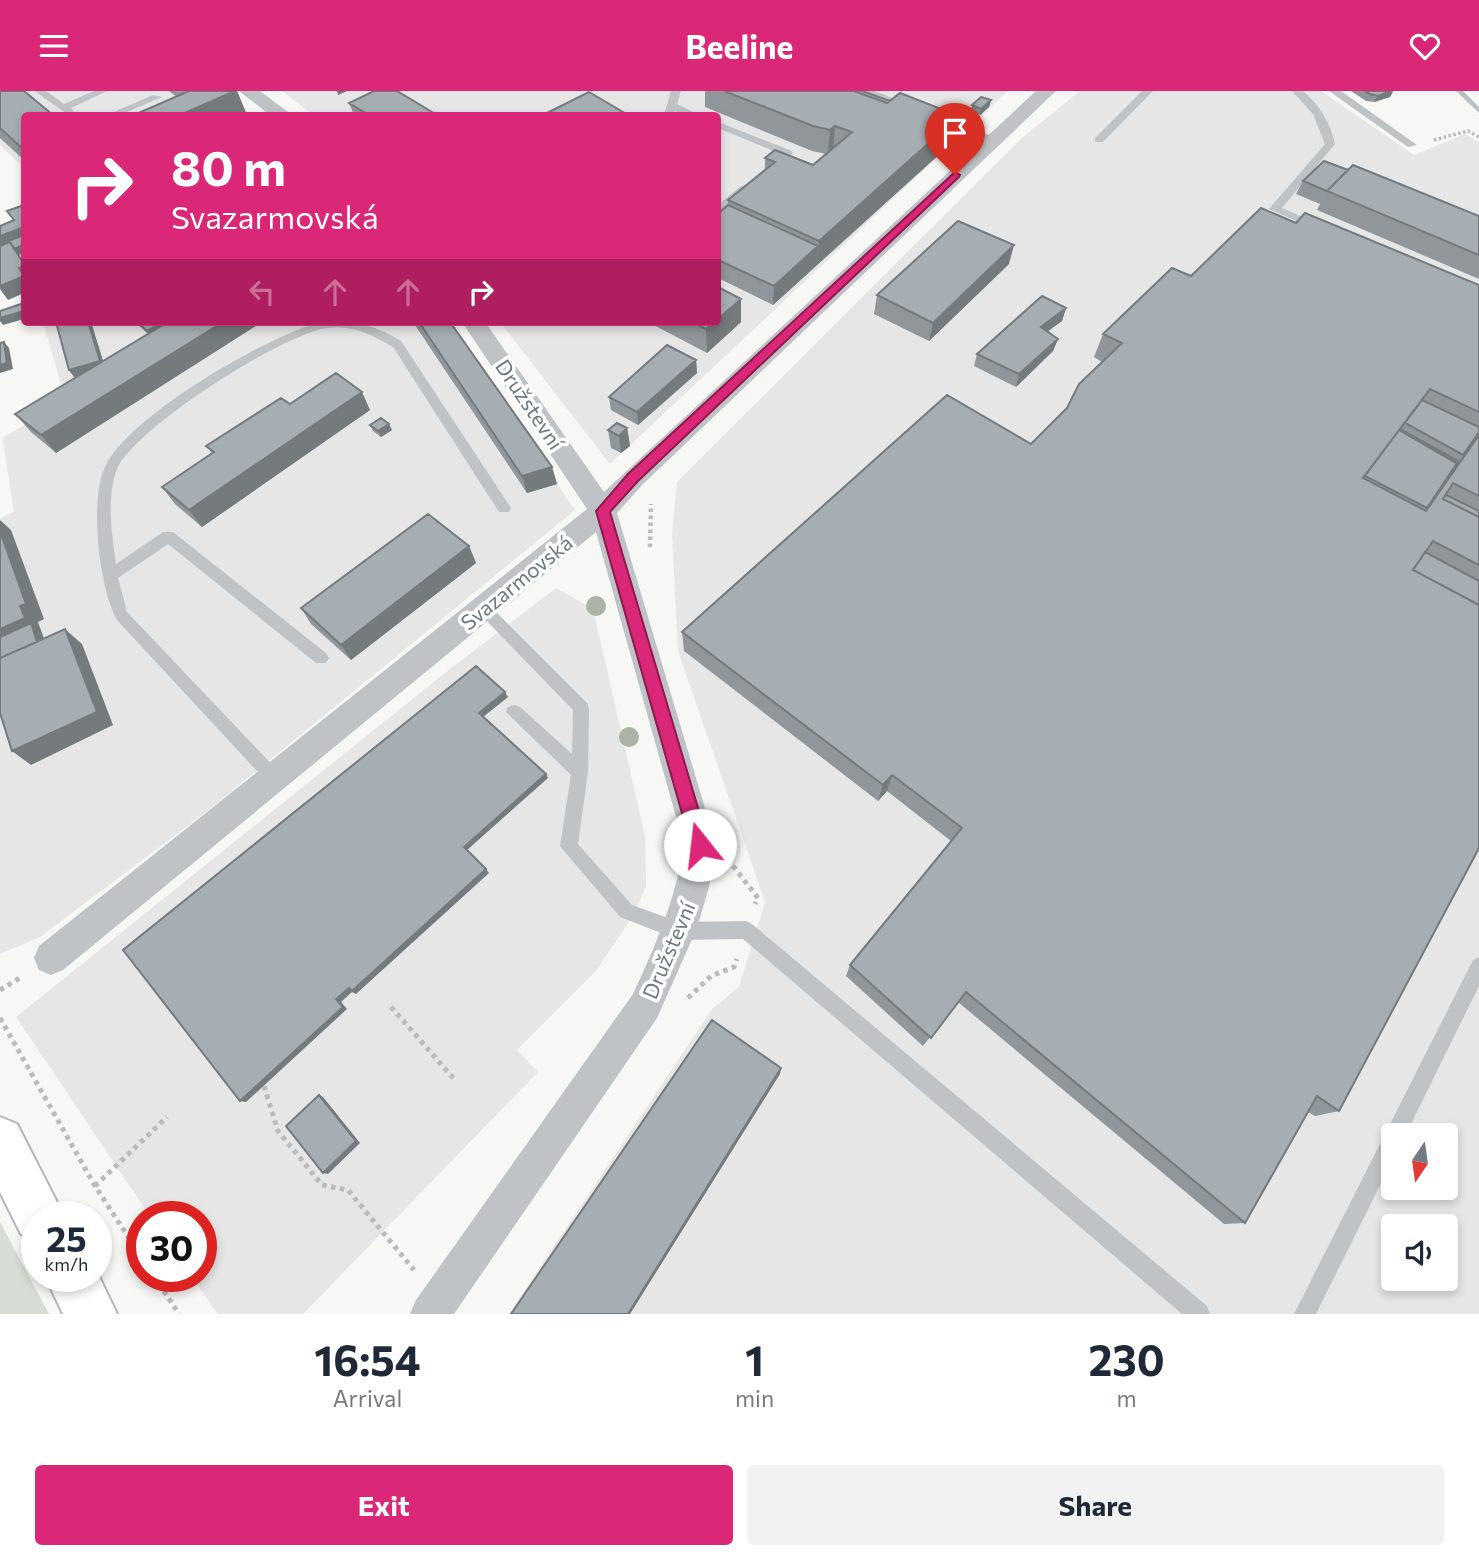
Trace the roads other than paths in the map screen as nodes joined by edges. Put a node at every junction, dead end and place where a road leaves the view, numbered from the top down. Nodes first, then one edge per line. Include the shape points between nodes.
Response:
1 (40, 91) edge
2 (102, 91) edge
3 (248, 91) edge
4 (676, 91) edge
5 (866, 91) edge
6 (1047, 91) edge
7 (1148, 91) edge
8 (1297, 91) edge
9 (1334, 91) edge
10 (157, 97) edge
11 (63, 108) junction
12 (916, 110) edge
13 (670, 111) edge
14 (69, 112) edge
15 (120, 112) edge
16 (278, 112) edge
17 (929, 114) edge
18 (721, 126) edge
19 (993, 139) junction
20 (1099, 139) dead end
21 (1412, 145) road end
22 (721, 208) edge
23 (1326, 231) edge
24 (321, 326) edge
25 (348, 326) edge
26 (476, 326) edge
27 (504, 508) dead end
28 (603, 511) junction
29 (112, 575) junction
30 (483, 608) junction
31 (321, 659) dead end
32 (514, 712) dead end
33 (580, 772) junction
34 (274, 778) junction
35 (679, 930) junction
36 (51, 958) dead end
37 (1479, 966) edge
38 (1401, 1123) edge
39 (0, 1141) edge
40 (1381, 1163) edge
41 (31, 1201) edge
42 (79, 1292) edge
43 (435, 1307) edge
44 (91, 1314) edge
45 (1199, 1314) edge
46 (1305, 1314) edge

1 - 11 lane
2 - 11 lane
3 - 16 street
4 - 13 lane
5 - 12 lane
6 - 19 street, Svazarmovská
7 - 20 lane
8 - 23 lane via 1325,123 1330,144 1275,209
9 - 21 lane
10 - 15 lane
11 - 14 lane
17 - 19 lane
18 - 22 lane via 788,153
19 - 28 street, Svazarmovská
24 - 29 lane via 295,333 188,396 127,447 112,465 106,488
25 - 27 lane via 368,328 397,344
26 - 28 street, Družstevní
28 - 30 street, Svazarmovská
28 - 35 street, Družstevní via 700,845 692,893
29 - 31 lane via 167,536
29 - 34 lane via 120,612
30 - 33 lane via 581,708
30 - 34 street, Svazarmovská
32 - 33 lane
33 - 35 lane via 569,846 626,911
34 - 36 street, Svazarmovská
35 - 43 street, Družstevní via 645,1006
35 - 45 lane via 746,930
37 - 38 lane
39 - 41 main road
40 - 46 lane
42 - 44 main road

